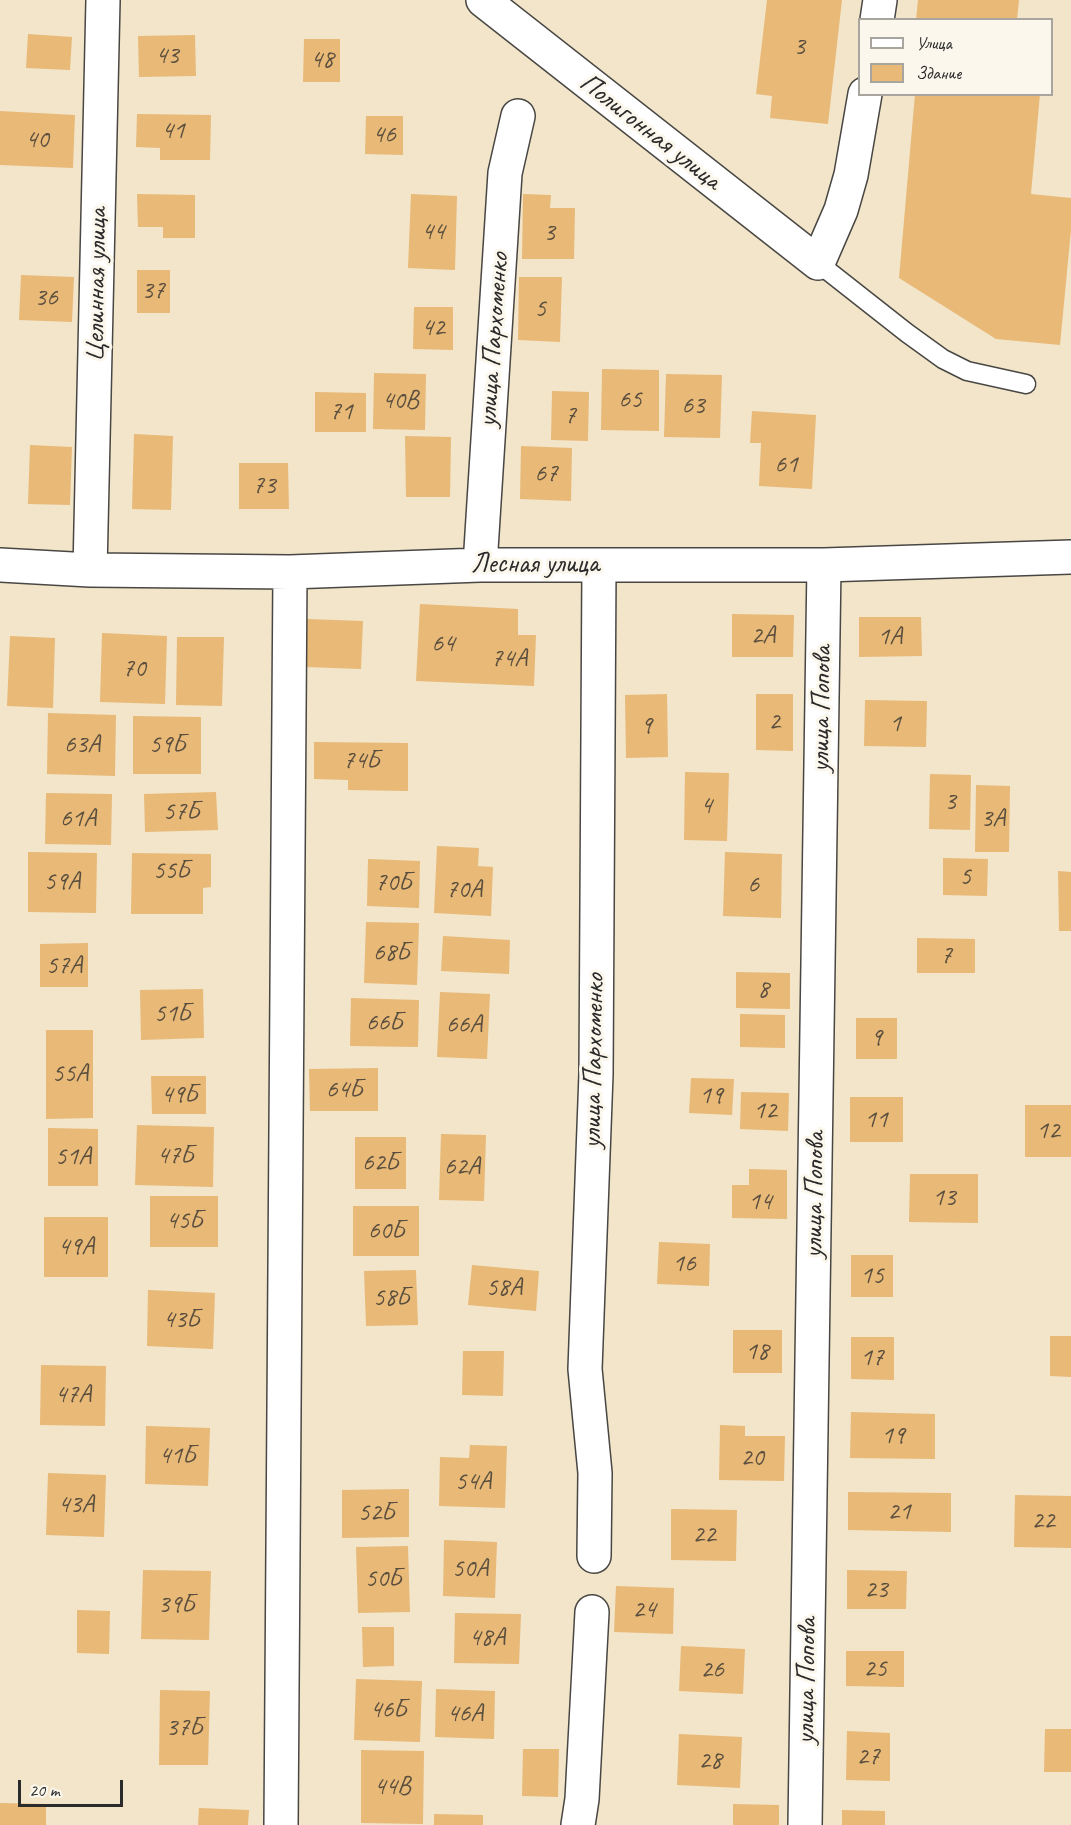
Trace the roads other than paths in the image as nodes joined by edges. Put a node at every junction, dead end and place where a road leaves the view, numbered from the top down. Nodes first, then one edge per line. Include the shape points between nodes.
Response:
1 (103, 0) edge
2 (483, 0) edge
3 (880, 0) edge
4 (877, 18) edge
5 (865, 96) edge
6 (518, 116) dead end
7 (818, 263) junction
8 (1026, 384) dead end
9 (1071, 557) edge
10 (0, 565) edge
11 (480, 565) junction
12 (599, 565) junction
13 (824, 566) junction
14 (90, 570) junction
15 (290, 572) junction
16 (594, 1556) dead end
17 (592, 1612) dead end
18 (280, 1825) edge
19 (578, 1825) edge
20 (805, 1825) edge

1 - 14 street, Целинная улица
2 - 7 street, Полигонная улица
3 - 4 street
5 - 7 street via 852,175
6 - 11 street, улица Пархоменко via 505,173
7 - 8 lane via 944,359 967,371
9 - 13 street, Лесная улица
10 - 14 street, Лесная улица
11 - 12 street, Лесная улица
11 - 15 street, Лесная улица
12 - 13 street, Лесная улица
12 - 16 street, улица Пархоменко via 596,1074 585,1369 595,1473
13 - 20 street, улица Попова
14 - 15 street, Лесная улица
15 - 18 street
17 - 19 street

